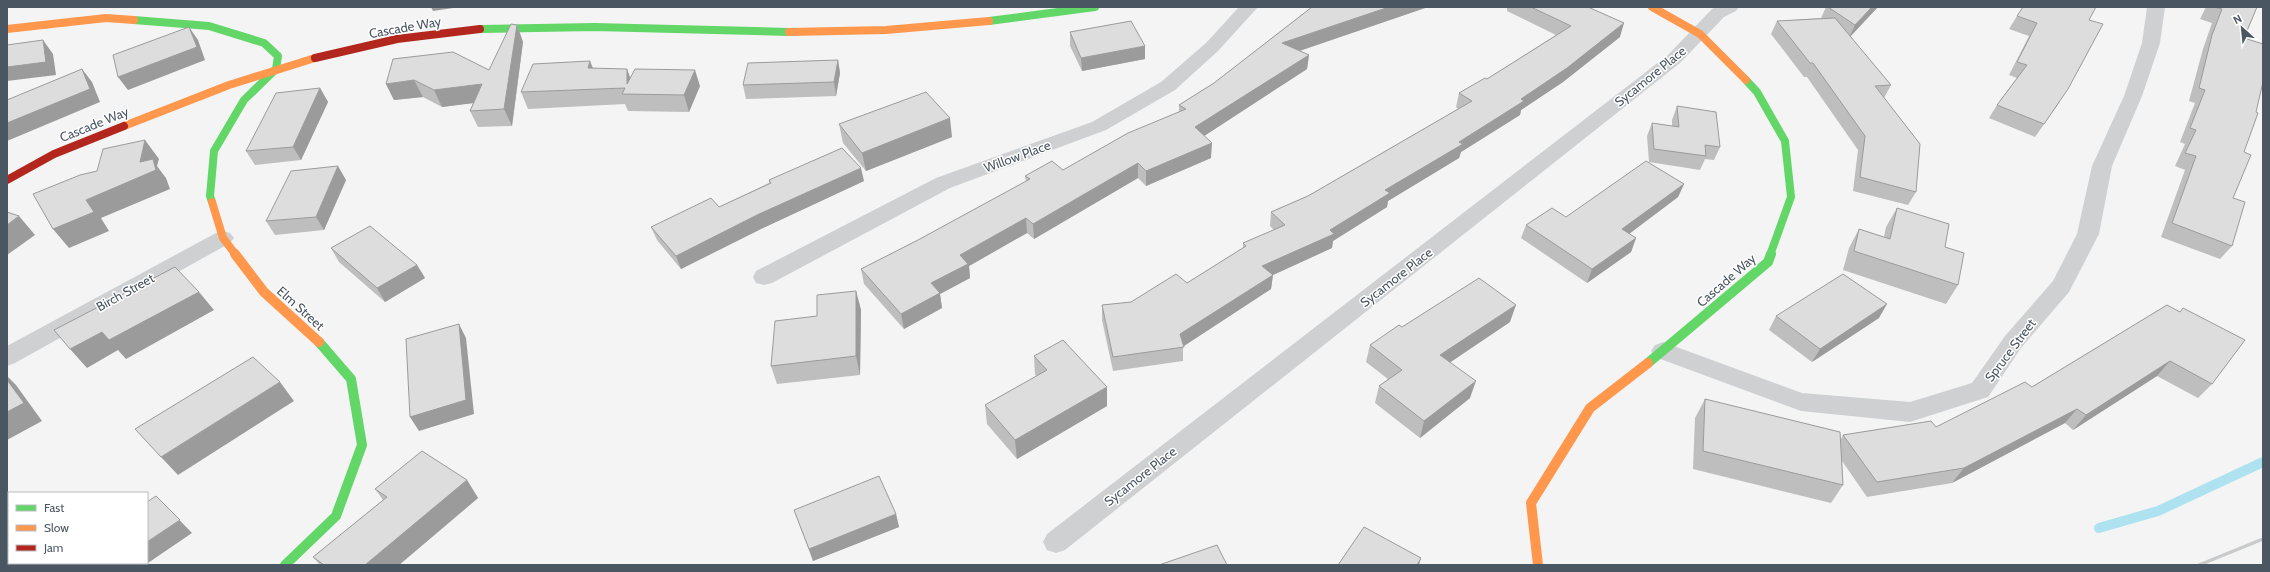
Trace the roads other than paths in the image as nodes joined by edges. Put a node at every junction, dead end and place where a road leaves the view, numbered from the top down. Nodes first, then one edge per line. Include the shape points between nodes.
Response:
1 (1095, 7) edge
2 (1249, 7) edge
3 (1652, 7) edge
4 (1730, 7) edge
5 (2156, 7) edge
6 (7, 29) edge
7 (1700, 34) junction
8 (276, 69) junction
9 (7, 180) edge
10 (223, 238) junction
11 (764, 277) dead end
12 (1663, 351) junction
13 (7, 357) edge
14 (1056, 542) dead end
15 (285, 565) edge
16 (1538, 565) edge

1 - 8 street, Cascade Way via 926,27 815,32 598,27 460,30 387,42
2 - 11 street, Willow Place via 1212,47 1168,86 1099,126 943,183
3 - 7 street, Cascade Way
4 - 7 street, Sycamore Place via 1718,13
5 - 12 street, Spruce Street via 2151,43 2133,96 2102,166 2088,234 2061,286 2013,342 1980,390 1910,412 1801,402
6 - 8 street via 106,18 209,26 264,43 278,56
7 - 12 street, Cascade Way via 1757,92 1785,141 1791,196 1768,262
7 - 14 street, Sycamore Place via 1662,69
8 - 9 street, Cascade Way via 184,102 59,152
8 - 10 street, Elm Street via 244,100 214,151 210,196
10 - 13 street, Birch Street
10 - 15 street, Elm Street via 264,292 312,334 351,379 362,445 336,516
12 - 16 street, Cascade Way via 1590,408 1531,503

